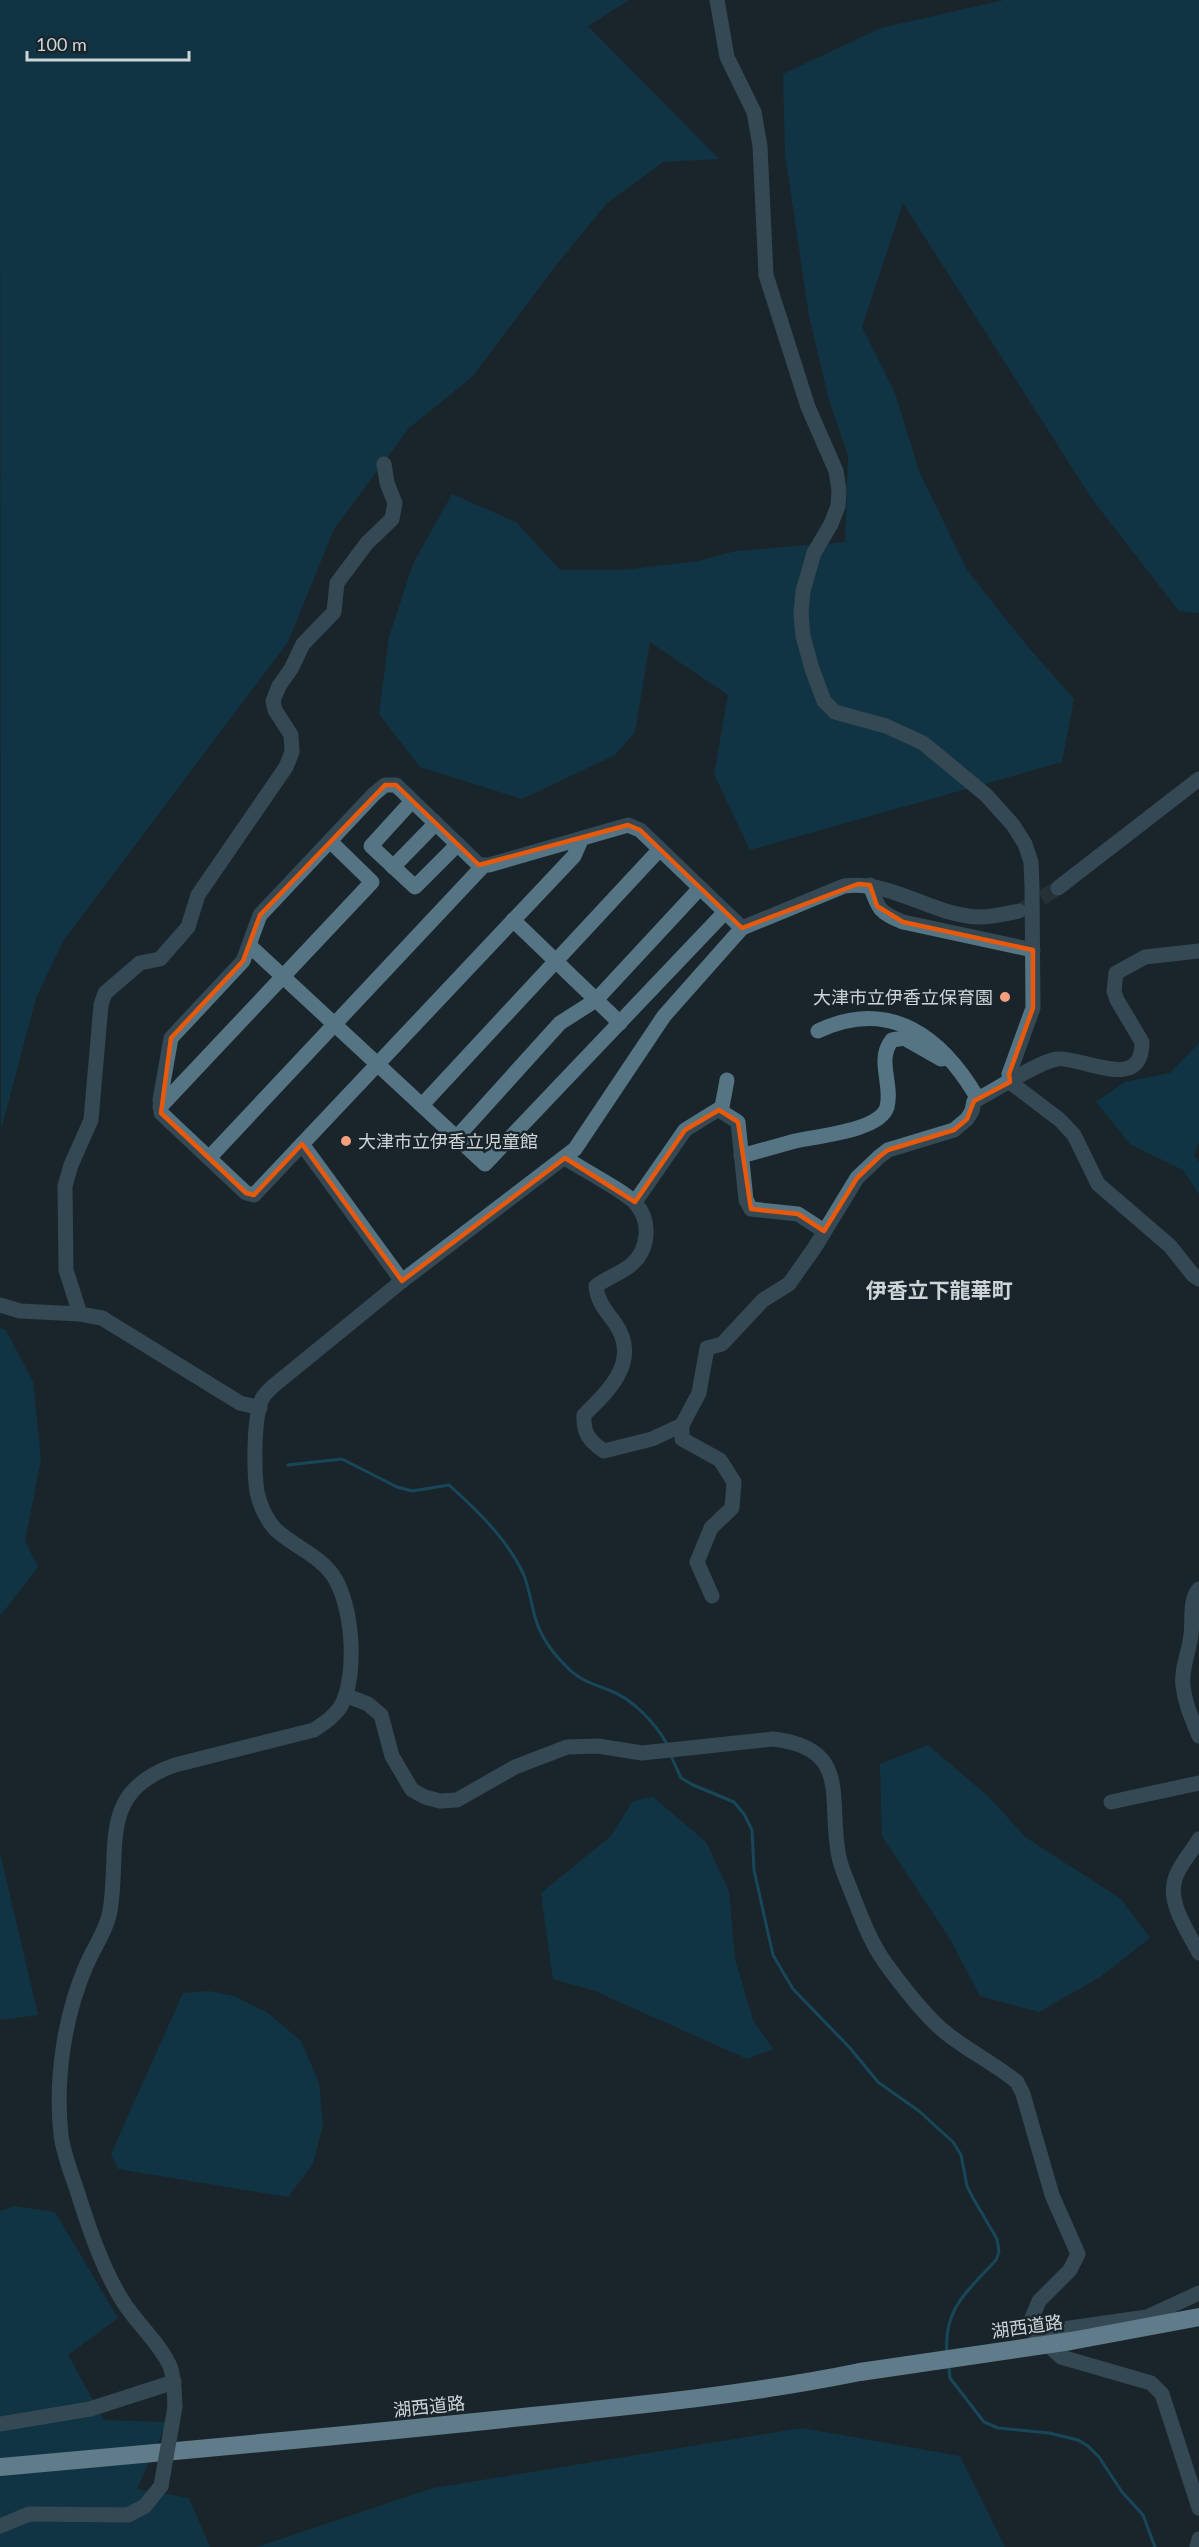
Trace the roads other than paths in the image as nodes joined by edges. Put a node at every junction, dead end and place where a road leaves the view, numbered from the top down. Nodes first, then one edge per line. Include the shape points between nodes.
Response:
1 (717, 0) edge
2 (384, 464) dead end
3 (1199, 779) edge
4 (412, 801) junction
5 (436, 823) junction
6 (582, 838) junction
7 (330, 841) junction
8 (458, 844) junction
9 (660, 849) junction
10 (484, 865) junction
11 (393, 867) junction
12 (870, 885) junction
13 (700, 888) junction
14 (1058, 888) tunnel mouth
15 (1019, 911) tunnel mouth
16 (724, 912) junction
17 (513, 920) junction
18 (742, 928) junction
19 (250, 946) junction
20 (1033, 950) junction
21 (1199, 951) edge
22 (555, 961) junction
23 (283, 976) junction
24 (596, 1000) junction
25 (620, 1023) junction
26 (335, 1024) junction
27 (818, 1031) dead end
28 (947, 1058) junction
29 (378, 1064) junction
30 (727, 1080) dead end
31 (1011, 1083) junction
32 (978, 1099) junction
33 (422, 1105) junction
34 (160, 1107) junction
35 (718, 1110) junction
36 (457, 1137) junction
37 (302, 1144) junction
38 (741, 1156) junction
39 (209, 1158) junction
40 (565, 1158) junction
41 (635, 1202) junction
42 (824, 1232) junction
43 (1199, 1279) edge
44 (402, 1281) junction
45 (0, 1305) edge
46 (80, 1314) junction
47 (260, 1408) junction
48 (682, 1425) junction
49 (1199, 1590) edge
50 (712, 1596) dead end
51 (350, 1697) dead end
52 (1199, 1736) edge
53 (1199, 1783) edge
54 (1111, 1802) dead end
55 (1199, 1839) edge
56 (1199, 1953) edge
57 (1199, 2293) edge
58 (1199, 2317) edge
59 (1035, 2333) junction
60 (860, 2372) junction
61 (174, 2382) junction
62 (0, 2424) edge
63 (0, 2455) edge
64 (0, 2467) edge
65 (1199, 2508) edge
66 (0, 2526) edge
67 (1199, 2539) edge
68 (1197, 2547) edge

1 - 20 street via 727,57 754,112 760,146 766,275 808,407 836,471 839,490 838,506 814,553 803,591 803,636 812,669 824,701 835,712 886,726 923,743 986,795 1013,825 1031,862
2 - 46 street via 395,503 392,519 367,543 337,583 334,612 303,644 273,701 291,735 292,752 286,767 198,895 188,927 159,959 140,963 105,993 91,1120 70,1164 65,1186 66,1270
3 - 14 street
4 - 5 street
4 - 7 street via 396,785 385,785
4 - 11 street via 371,846
5 - 8 street
5 - 11 street
6 - 9 street via 628,825 640,830
6 - 10 street
6 - 17 street via 574,856
7 - 19 street via 260,915
7 - 23 street via 372,882
8 - 10 street via 479,865
8 - 11 street via 415,887
9 - 13 street
9 - 22 street
10 - 26 street
12 - 15 street via 976,917
12 - 18 street via 844,886
12 - 20 street via 877,906 903,922
13 - 16 street
13 - 24 street
16 - 18 street
16 - 25 street
17 - 22 street
17 - 29 street
18 - 40 street via 664,1016 586,1134
19 - 23 street
19 - 34 street via 243,961 171,1038
20 - 31 street via 1033,1008 1009,1074
21 - 31 street via 1145,957 1116,973 1116,1000 1142,1042 1140,1056 1129,1067 1112,1069 1057,1059
22 - 24 street
22 - 33 street
23 - 26 street
23 - 34 street
24 - 25 street
24 - 36 street via 560,1023
25 - 36 street via 485,1164
26 - 29 street
26 - 39 street
27 - 28 street via 839,1022 879,1019 901,1023 920,1032
28 - 32 street via 966,1077
28 - 38 street via 942,1059 904,1038 892,1040 884,1058 887,1107 881,1117 822,1138
29 - 33 street
29 - 37 street
30 - 35 street
31 - 32 street
31 - 43 street via 1060,1120 1074,1135 1098,1184 1170,1246
32 - 42 street via 967,1119 954,1130 888,1150 879,1157 857,1178
33 - 36 street
34 - 39 street via 161,1113
35 - 38 street via 738,1122
35 - 41 street via 685,1130
37 - 39 street via 254,1195 246,1193
37 - 44 street
38 - 42 street via 751,1209 798,1214
40 - 41 street
40 - 44 street
41 - 48 street via 643,1215 644,1248 633,1263 596,1286 597,1297 618,1328 624,1349 623,1369 584,1415 583,1427 590,1442 604,1450 652,1439
42 - 48 street via 789,1284 763,1300 722,1344 707,1348 699,1393
44 - 47 street via 272,1387 262,1398
45 - 46 street via 20,1311
46 - 47 street via 102,1318 240,1403
47 - 61 street via 257,1493 263,1512 274,1527 320,1561 340,1590 347,1612 351,1665 346,1693 329,1720 314,1730 166,1768 130,1792 114,1837 111,1905 105,1929 75,1996 62,2061 61,2137 86,2223 122,2300 169,2365
48 - 50 street via 682,1439 720,1460 734,1482 732,1508 711,1528 697,1562
49 - 52 street via 1194,1595 1191,1638 1183,1668 1187,1708
51 - 59 street via 381,1715 392,1756 412,1790 440,1801 457,1800 515,1767 567,1747 598,1746 642,1754 773,1739 810,1749 823,1760 832,1777 839,1859 869,1936 886,1964 940,2028 1008,2074 1023,2094 1052,2195 1078,2254 1070,2271 1039,2301 1032,2318
53 - 54 street
55 - 56 street via 1173,1888 1174,1899
57 - 59 street via 1147,2317
58 - 60 highway, 湖西道路, bridge via 1071,2341
59 - 65 street via 1061,2357 1151,2384 1162,2394
60 - 63 highway, 湖西道路 via 373,2425
60 - 64 highway, 湖西道路 via 660,2403
61 - 62 street via 90,2409
61 - 66 street, bridge via 175,2407 161,2486 145,2506 128,2515 29,2514
67 - 68 street

